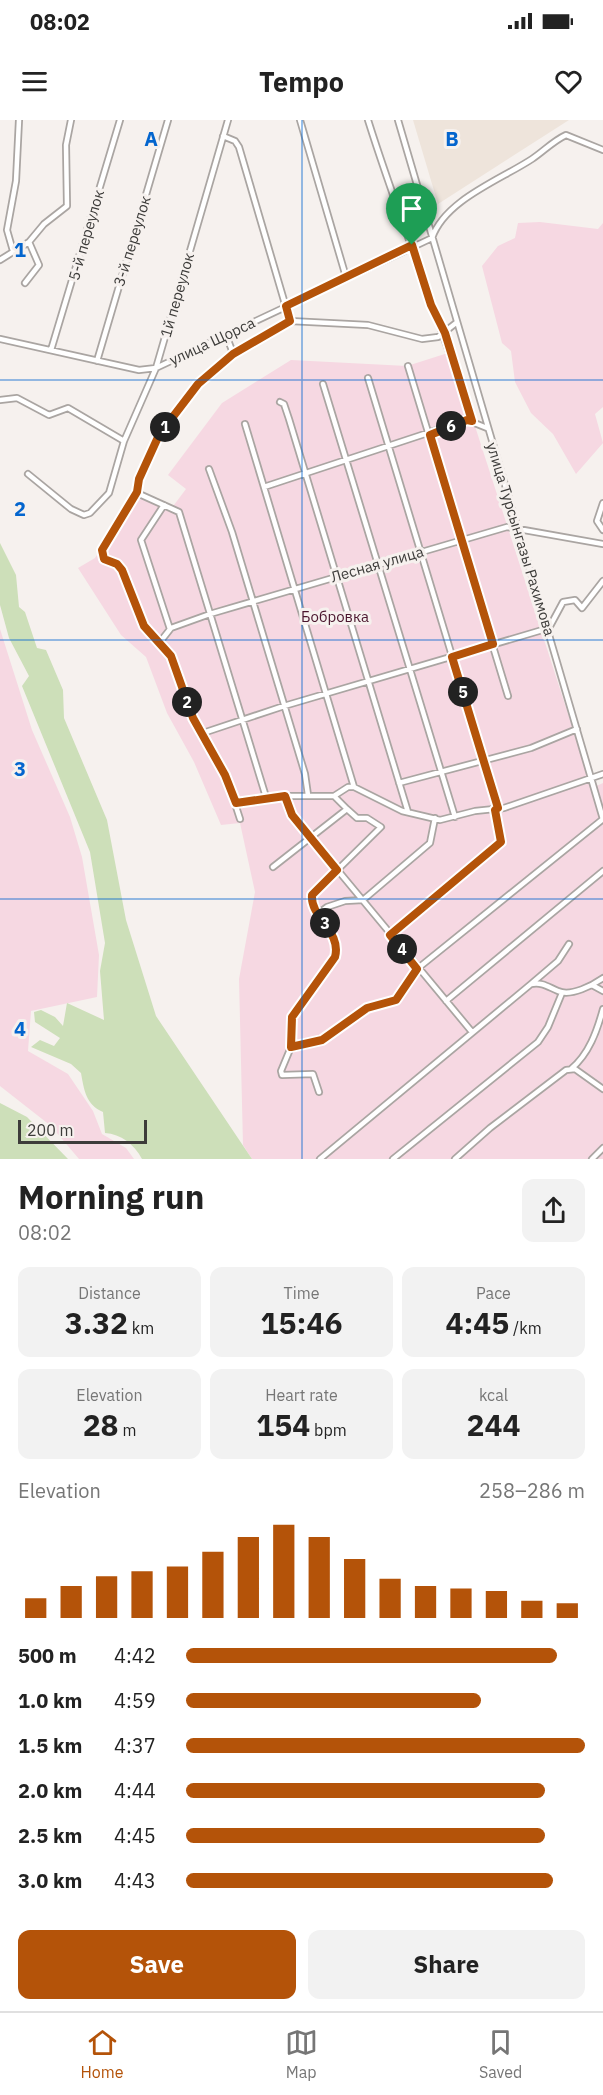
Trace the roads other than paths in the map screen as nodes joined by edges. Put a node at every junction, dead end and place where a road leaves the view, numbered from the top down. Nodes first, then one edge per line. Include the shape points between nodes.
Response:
1 (19, 120) edge
2 (71, 120) edge
3 (120, 120) edge
4 (168, 120) edge
5 (228, 120) edge
6 (300, 120) edge
7 (368, 120) edge
8 (398, 120) edge
9 (223, 136) junction
10 (603, 150) edge
11 (432, 238) junction
12 (29, 242) junction
13 (412, 245) junction
14 (13, 252) junction
15 (0, 260) edge
16 (346, 277) junction
17 (25, 283) dead end
18 (286, 306) junction
19 (290, 321) junction
20 (456, 323) junction
21 (445, 333) junction
22 (225, 335) junction
23 (0, 339) edge
24 (51, 350) junction
25 (233, 354) junction
26 (97, 361) junction
27 (408, 366) dead end
28 (156, 368) junction
29 (368, 378) dead end
30 (323, 384) dead end
31 (0, 400) edge
32 (280, 402) dead end
33 (472, 421) junction
34 (245, 424) dead end
35 (487, 428) junction
36 (430, 435) junction
37 (124, 441) junction
38 (389, 447) junction
39 (346, 461) junction
40 (209, 469) dead end
41 (28, 474) dead end
42 (305, 474) junction
43 (264, 487) junction
44 (137, 492) junction
45 (603, 503) edge
46 (164, 505) junction
47 (520, 530) junction
48 (603, 530) edge
49 (462, 539) junction
50 (603, 544) edge
51 (421, 552) junction
52 (378, 564) junction
53 (337, 576) junction
54 (603, 581) edge
55 (295, 589) junction
56 (253, 601) junction
57 (210, 614) junction
58 (549, 628) junction
59 (170, 629) junction
60 (160, 642) junction
61 (493, 644) junction
62 (452, 657) junction
63 (410, 669) junction
64 (369, 682) junction
65 (327, 694) junction
66 (508, 696) dead end
67 (284, 706) junction
68 (242, 720) junction
69 (577, 729) junction
70 (201, 734) junction
71 (483, 760) junction
72 (441, 771) junction
73 (603, 774) edge
74 (591, 778) junction
75 (399, 783) junction
76 (354, 787) junction
77 (308, 795) junction
78 (285, 796) junction
79 (334, 796) junction
80 (266, 797) junction
81 (236, 803) junction
82 (347, 809) junction
83 (496, 809) junction
84 (408, 812) junction
85 (455, 817) junction
86 (435, 818) junction
87 (240, 819) dead end
88 (603, 819) edge
89 (309, 837) junction
90 (273, 867) dead end
91 (337, 870) junction
92 (603, 872) edge
93 (363, 900) junction
94 (319, 913) junction
95 (390, 935) junction
96 (569, 944) dead end
97 (417, 969) junction
98 (603, 978) edge
99 (531, 984) junction
100 (592, 985) junction
101 (603, 991) edge
102 (562, 993) junction
103 (446, 1001) junction
104 (603, 1009) edge
105 (472, 1032) junction
106 (291, 1047) junction
107 (571, 1069) junction
108 (603, 1089) edge
109 (320, 1092) dead end
110 (603, 1148) edge
111 (320, 1159) edge
112 (393, 1159) edge
113 (455, 1159) edge
114 (592, 1159) edge

1 - 14 street via 16,181 7,230
2 - 12 street via 66,145 68,201
3 - 24 street, 5-й переулок
4 - 26 street, 3-й переулок
5 - 9 street, 1й переулок
6 - 16 street
7 - 13 street
8 - 11 street, улица Турсынгазы Рахимова
9 - 18 street via 239,147
9 - 28 street, 1й переулок
10 - 11 street via 566,135 557,139 448,212 437,224
11 - 13 street, улица Щорса
11 - 20 street, улица Турсынгазы Рахимова
12 - 14 street
12 - 17 street via 39,267
13 - 16 street, улица Щорса
13 - 21 street via 431,305
14 - 15 street
16 - 18 street, улица Щорса
18 - 19 street
18 - 22 street, улица Щорса
19 - 21 street via 375,326 422,339
19 - 25 street, улица Щорса
20 - 21 street
20 - 35 street, улица Турсынгазы Рахимова
21 - 33 street
22 - 25 street
22 - 28 street, улица Щорса
23 - 24 street, улица Щорса
24 - 26 street, улица Щорса
25 - 44 street, улица Щорса via 198,384 159,435
26 - 28 street, улица Щорса via 139,370
27 - 36 street
28 - 37 street, 1й переулок
29 - 38 street
30 - 39 street
31 - 37 street via 17,398 49,416 68,408
32 - 42 street via 284,404
33 - 35 street
33 - 36 street
34 - 43 street
35 - 47 street, улица Турсынгазы Рахимова
36 - 38 street
36 - 49 street
37 - 41 street, 1й переулок via 109,493 90,513 74,512
38 - 39 street
38 - 51 street
39 - 42 street
39 - 52 street
40 - 56 street
42 - 43 street
42 - 53 street
43 - 55 street
44 - 46 street
44 - 60 street, улица Щорса via 102,550 104,559 122,570 141,621
45 - 48 street via 597,521
46 - 57 street via 179,512
46 - 59 street via 141,540
47 - 49 street, Лесная улица via 507,527
47 - 50 street, Лесная улица
47 - 58 street, улица Турсынгазы Рахимова
49 - 51 street, Лесная улица
49 - 61 street
51 - 52 street, Лесная улица
51 - 62 street
52 - 53 street, Лесная улица
52 - 63 street
53 - 55 street, Лесная улица
53 - 64 street
54 - 58 street via 582,608 575,600 563,602
55 - 56 street, Лесная улица
55 - 65 street
56 - 57 street, Лесная улица
56 - 67 street
57 - 59 street, Лесная улица
57 - 68 street
58 - 61 street
58 - 69 street, улица Турсынгазы Рахимова
59 - 60 street
60 - 70 street via 171,656
61 - 62 street
61 - 66 street
62 - 63 street
62 - 71 street
63 - 64 street
63 - 72 street
64 - 65 street
64 - 75 street
65 - 67 street
65 - 76 street
67 - 68 street
67 - 77 street
68 - 70 street
68 - 80 street
69 - 71 street via 531,748
69 - 74 street, улица Турсынгазы Рахимова
70 - 81 street
71 - 72 street
71 - 83 street
72 - 75 street
72 - 85 street
73 - 74 street
74 - 83 street
74 - 88 street, улица Турсынгазы Рахимова
75 - 84 street
76 - 79 street
76 - 84 street
77 - 78 street
77 - 79 street
78 - 80 street
78 - 89 street via 292,815
79 - 82 street
80 - 81 street
81 - 87 street
82 - 89 street
82 - 91 street via 357,818 368,818 381,827
83 - 85 street
83 - 95 street via 501,842
84 - 86 street
85 - 86 street
86 - 93 street via 430,843
88 - 97 street
89 - 90 street
89 - 91 street
91 - 93 street
91 - 94 street via 312,895
92 - 103 street
93 - 94 street via 345,901
93 - 95 street
94 - 106 street via 337,948 335,957 292,1017
95 - 97 street
96 - 99 street via 558,961
97 - 103 street
97 - 106 street via 390,1004 367,1008 322,1040
98 - 100 street
99 - 102 street via 546,984
99 - 105 street
100 - 101 street
100 - 102 street
102 - 112 street via 538,1042
103 - 105 street
104 - 107 street via 592,1042
105 - 111 street
106 - 109 street via 282,1075 311,1072
107 - 108 street
107 - 113 street via 504,1117
110 - 114 street

